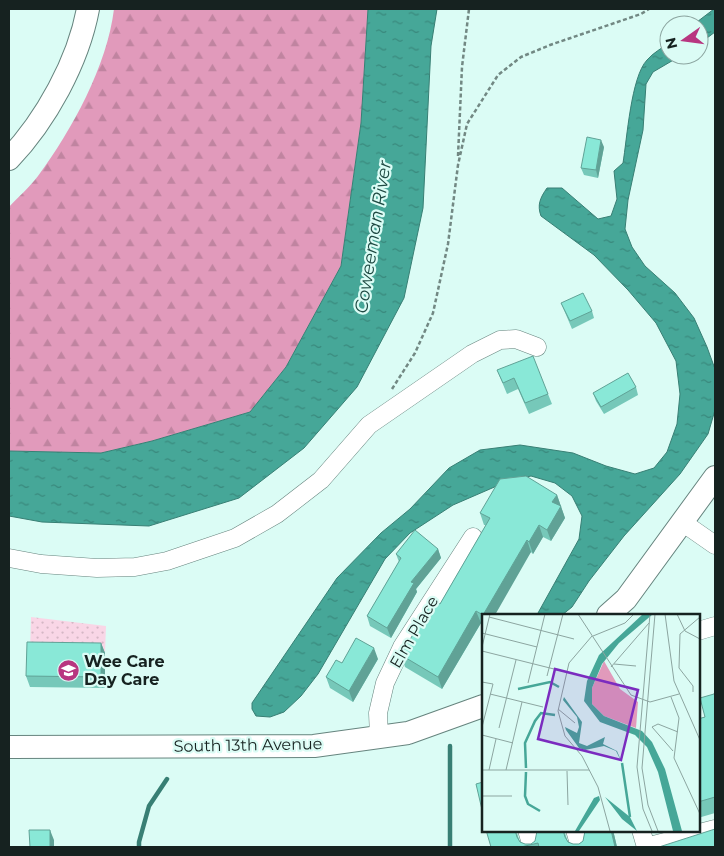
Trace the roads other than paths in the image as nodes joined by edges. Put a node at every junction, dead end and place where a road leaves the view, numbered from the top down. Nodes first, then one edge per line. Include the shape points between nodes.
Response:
1 (88, 9) edge
2 (9, 159) edge
3 (537, 347) dead end
4 (715, 477) edge
5 (682, 522) junction
6 (473, 537) dead end
7 (715, 545) edge
8 (9, 558) edge
9 (609, 614) edge
10 (715, 626) edge
11 (699, 631) edge
12 (482, 706) edge
13 (379, 737) junction
14 (9, 746) edge
15 (715, 829) edge
16 (527, 831) edge
17 (575, 831) edge
18 (641, 831) edge
19 (532, 847) edge
20 (580, 847) edge

1 - 2 main road via 70,62 50,105
3 - 8 street via 516,339 500,340 472,354 369,425 321,480 277,514 235,538 167,561 135,567 41,564
4 - 5 main road
5 - 7 street
5 - 9 main road via 626,598
6 - 13 street, Elm Place via 402,647 385,683 378,714
10 - 11 street
12 - 13 main road, South 13th Avenue via 408,732
13 - 14 main road, South 13th Avenue via 314,746
15 - 18 street via 646,847
16 - 19 street
17 - 20 street

